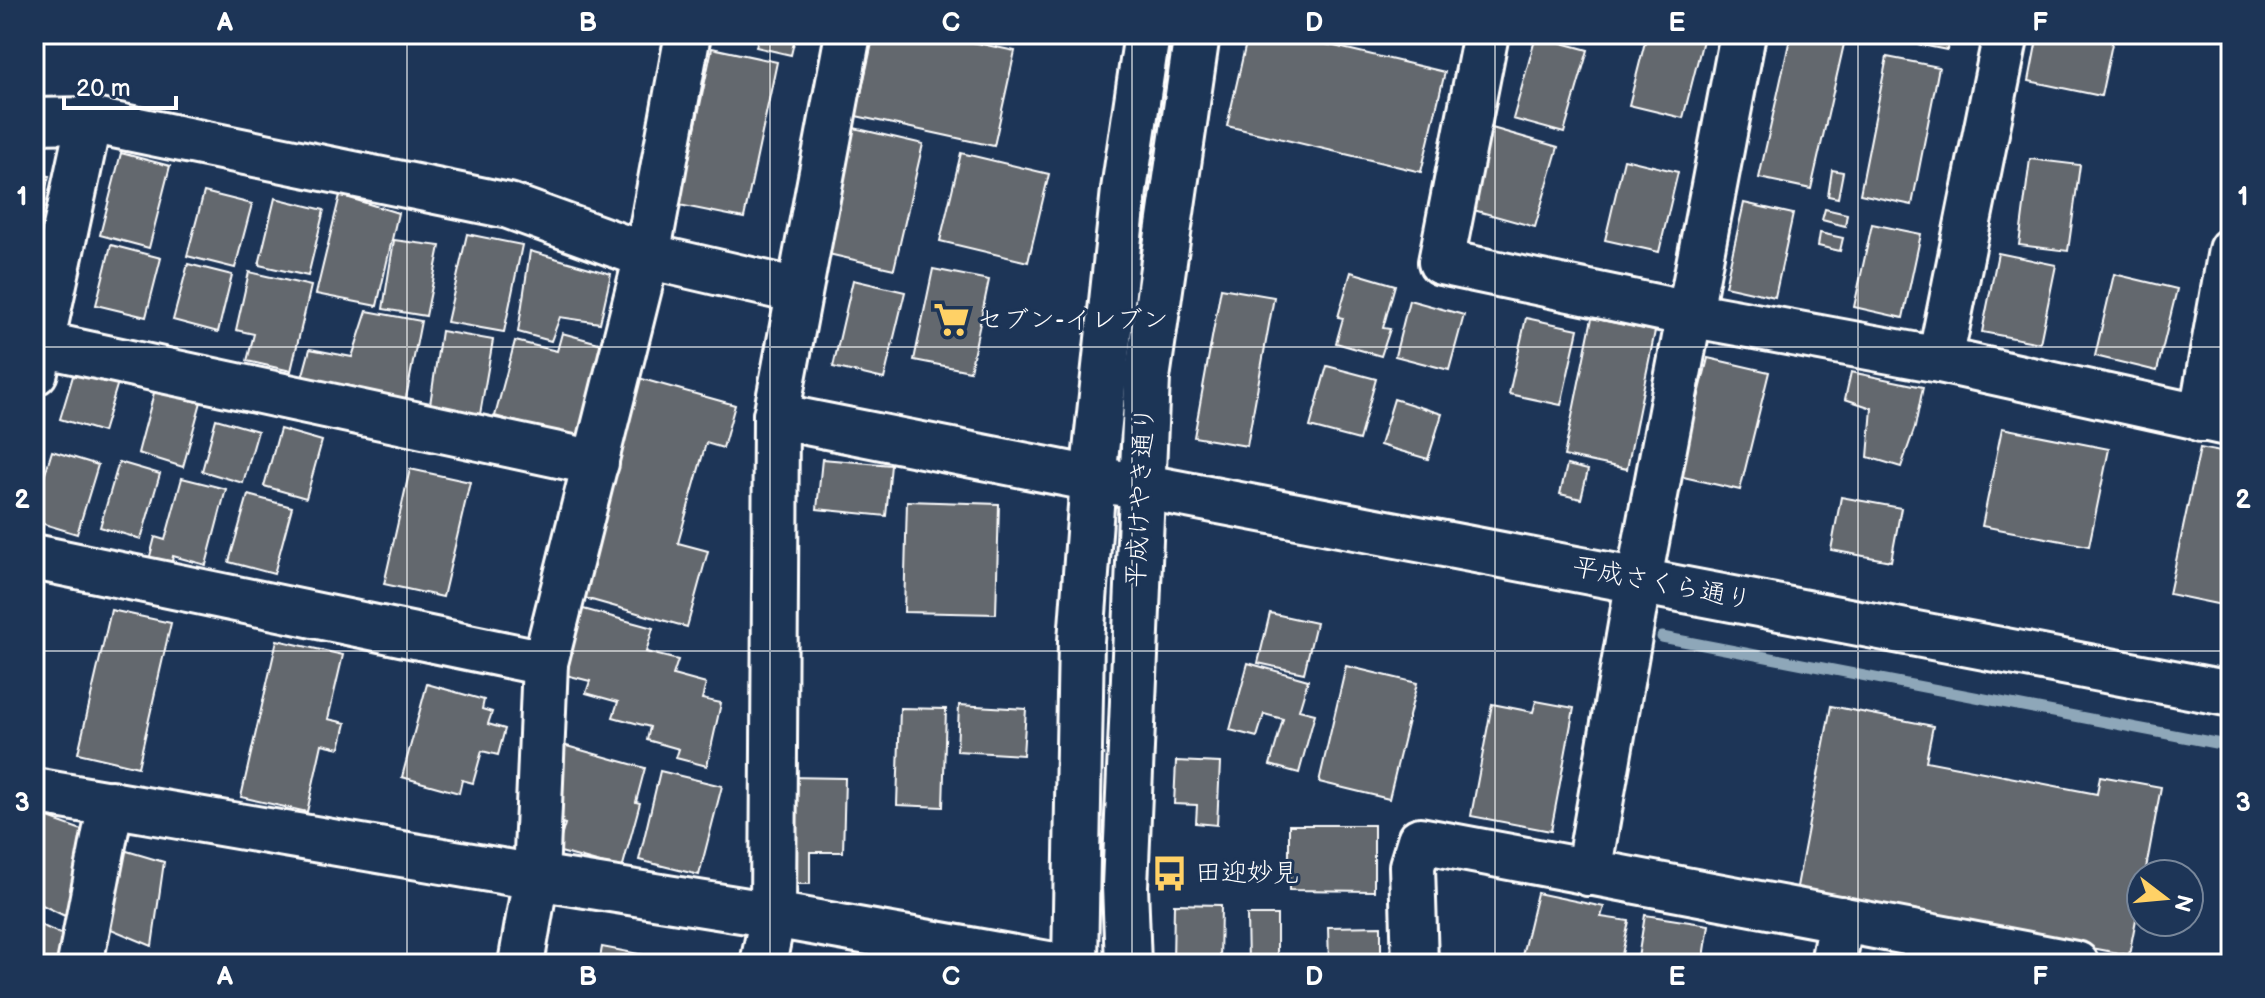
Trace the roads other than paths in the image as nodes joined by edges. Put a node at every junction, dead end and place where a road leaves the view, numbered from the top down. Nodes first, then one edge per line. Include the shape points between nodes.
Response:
1 (688, 34) edge
2 (848, 34) edge
3 (1147, 34) edge
4 (1197, 34) edge
5 (1486, 34) edge
6 (1743, 34) edge
7 (2006, 34) edge
8 (89, 120) junction
9 (34, 121) edge
10 (2231, 250) edge
11 (647, 256) junction
12 (798, 291) junction
13 (1689, 314) junction
14 (37, 360) edge
15 (1940, 360) junction
16 (776, 416) junction
17 (2216, 421) edge
18 (596, 463) junction
19 (1093, 479) junction
20 (1140, 486) junction
21 (34, 557) edge
22 (1639, 579) junction
23 (545, 663) junction
24 (2231, 694) edge
25 (34, 791) edge
26 (111, 803) junction
27 (1588, 873) junction
28 (536, 877) junction
29 (773, 915) junction
30 (1841, 919) junction
31 (80, 964) edge
32 (521, 964) edge
33 (763, 964) edge
34 (1048, 964) edge
35 (1075, 964) edge
36 (1128, 964) edge
37 (1415, 964) edge
38 (1833, 964) edge
39 (2076, 964) edge

1 - 11 street
2 - 12 street
3 - 19 street, 平成けやき通り via 1124,190
4 - 20 street, 平成けやき通り via 1147,378
5 - 13 street via 1441,262
6 - 13 street
7 - 15 street
8 - 9 street
8 - 11 street via 509,206
8 - 14 street
10 - 17 street
11 - 12 street
11 - 18 street
12 - 16 street
13 - 15 street
13 - 22 street
14 - 18 street
15 - 17 street
16 - 19 street, 平成さくら通り
16 - 29 street
18 - 23 street
19 - 20 street, 平成さくら通り
19 - 35 street, 平成けやき通り via 1081,641
20 - 22 street, 平成さくら通り
20 - 36 street, 平成けやき通り via 1125,886
21 - 23 street
22 - 24 street, 平成さくら通り
22 - 27 street
23 - 28 street
25 - 26 street
26 - 28 street
26 - 31 street
27 - 30 street
27 - 37 street via 1420,840 1412,866
28 - 29 street
28 - 32 street
29 - 33 street
29 - 34 street
30 - 38 street
30 - 39 street

